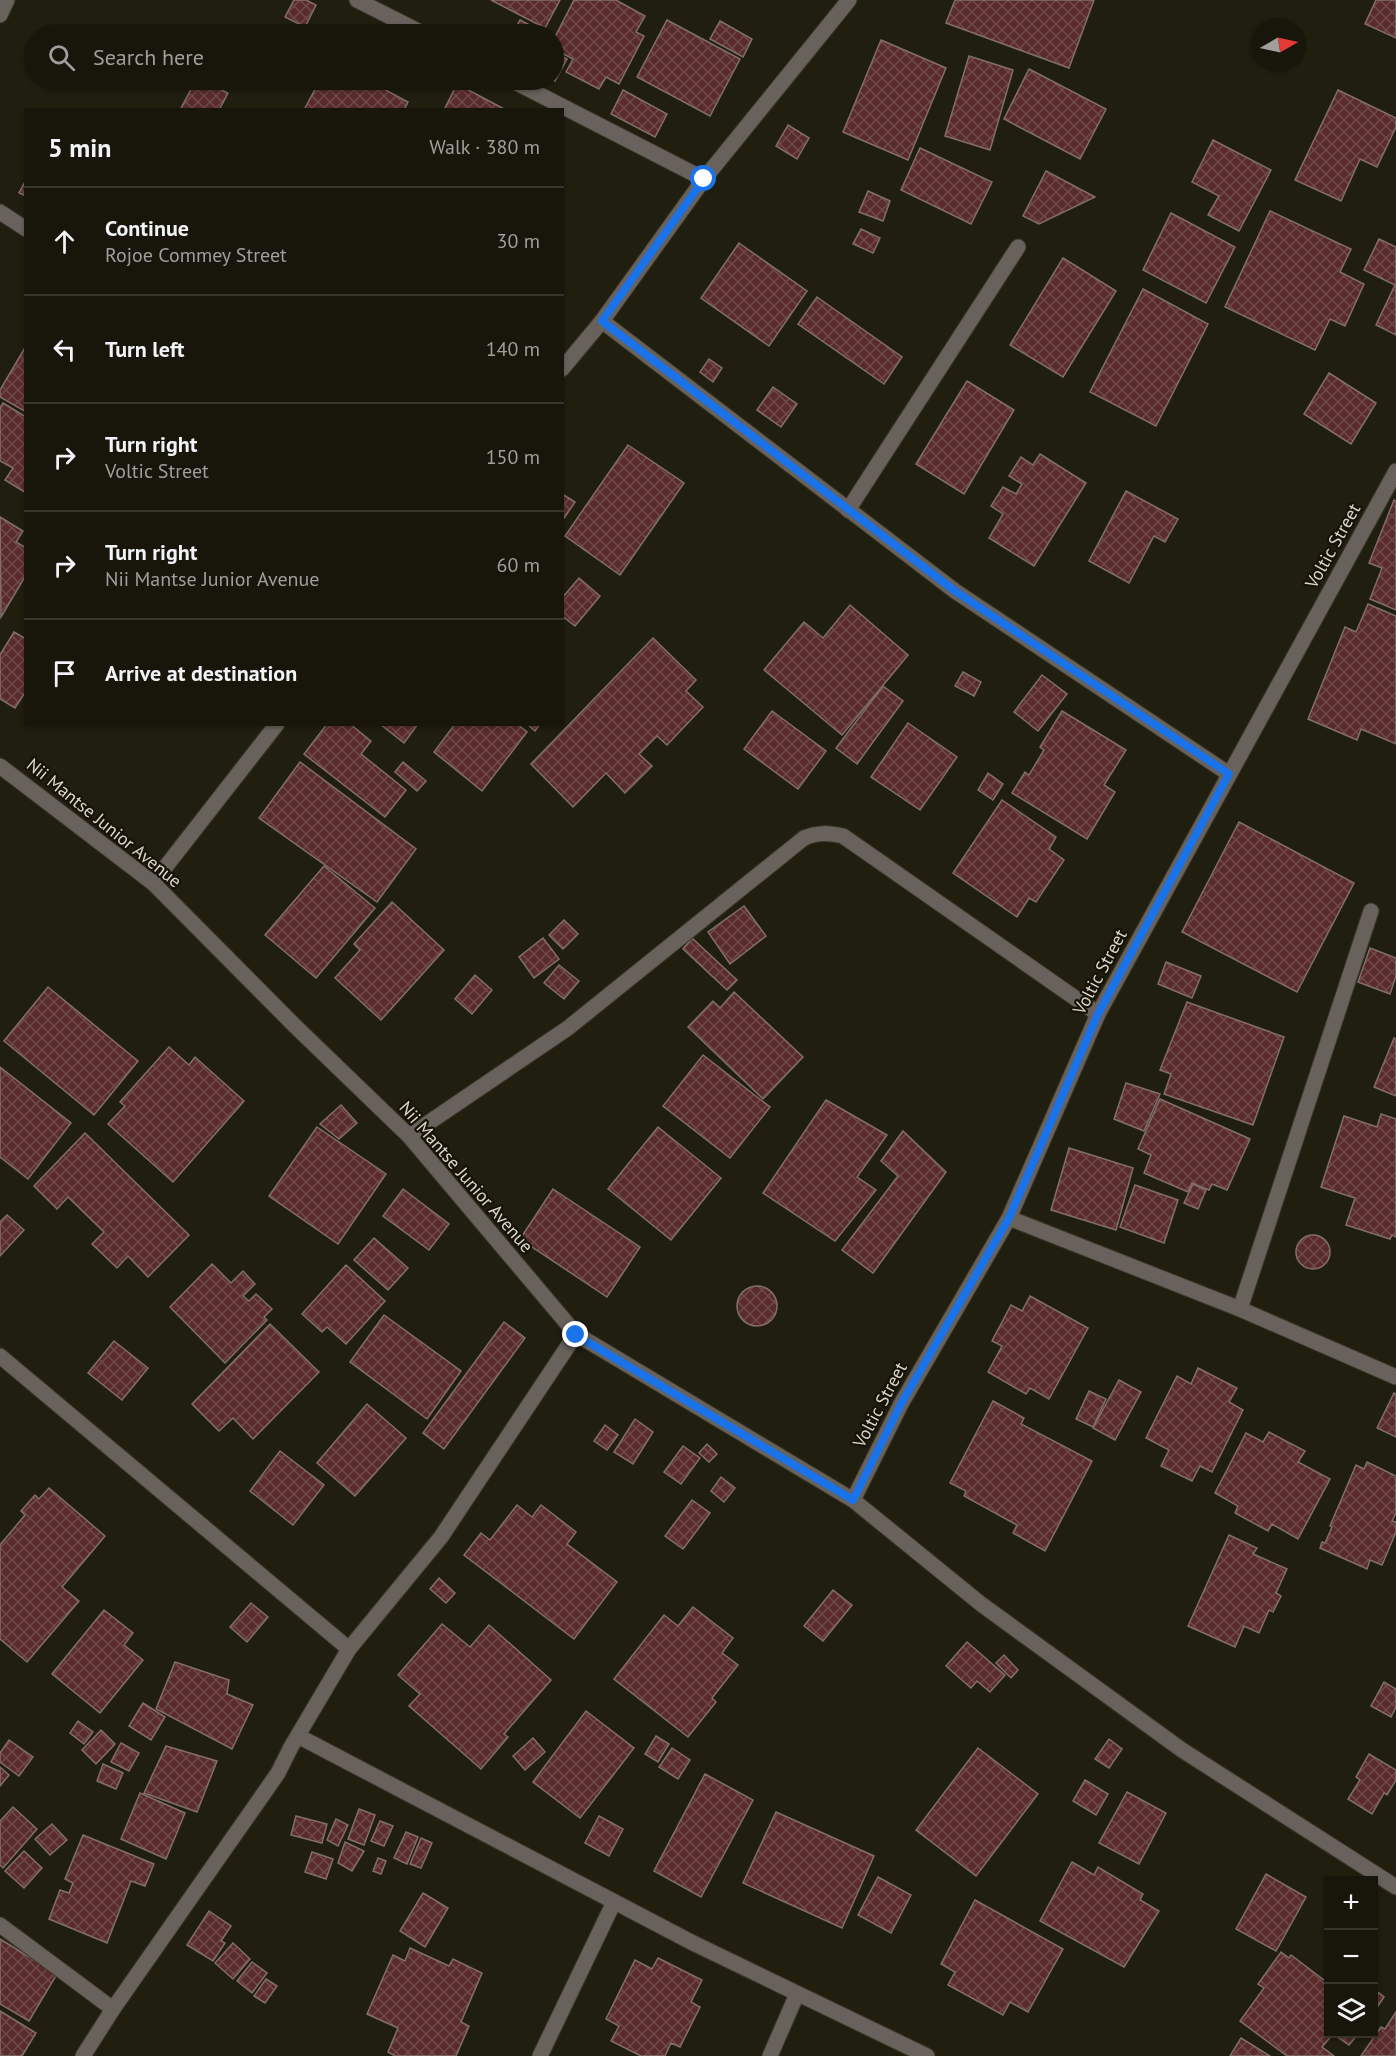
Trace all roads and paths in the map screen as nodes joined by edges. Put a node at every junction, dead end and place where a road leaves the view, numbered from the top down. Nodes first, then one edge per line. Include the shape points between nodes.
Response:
1 (7, 0) edge
2 (357, 0) edge
3 (849, 0) edge
4 (0, 15) edge
5 (404, 24) edge
6 (530, 90) edge
7 (704, 179) junction
8 (0, 212) edge
9 (24, 228) edge
10 (1018, 247) dead end
11 (602, 321) junction
12 (564, 367) edge
13 (1396, 471) edge
14 (848, 510) junction
15 (275, 726) edge
16 (0, 765) edge
17 (1229, 774) junction
18 (153, 883) junction
19 (1371, 911) dead end
20 (1098, 1014) junction
21 (410, 1136) junction
22 (1009, 1218) junction
23 (1240, 1309) junction
24 (576, 1335) junction
25 (0, 1356) edge
26 (1396, 1377) edge
27 (853, 1500) junction
28 (349, 1649) junction
29 (298, 1736) junction
30 (1396, 1887) edge
31 (614, 1902) junction
32 (0, 1925) edge
33 (797, 1994) junction
34 (113, 2009) junction
35 (83, 2056) edge
36 (540, 2056) edge
37 (770, 2056) edge
38 (927, 2056) edge

1 - 4 street
2 - 5 street
3 - 7 street
6 - 7 street
7 - 11 street
8 - 9 street
10 - 14 street
11 - 12 street
11 - 14 street
13 - 17 street, Voltic Street
14 - 17 street via 955,591
15 - 18 street
16 - 18 street, Nii Mantse Junior Avenue
17 - 20 street, Voltic Street
18 - 21 street, Nii Mantse Junior Avenue
19 - 23 street
20 - 21 street via 843,836 816,833 804,838 568,1028
20 - 22 street, Voltic Street
21 - 24 street, Nii Mantse Junior Avenue
22 - 23 street
22 - 27 street, Voltic Street via 901,1404
23 - 26 street
24 - 27 street, Nii Mantse Junior Avenue
24 - 28 street via 441,1537
25 - 28 street
27 - 30 street, Nii Mantse Junior Avenue via 981,1604 1182,1750
28 - 29 street
29 - 31 street
29 - 34 street via 278,1773
31 - 33 street
31 - 36 street
32 - 34 street
33 - 37 street
33 - 38 street
34 - 35 street

